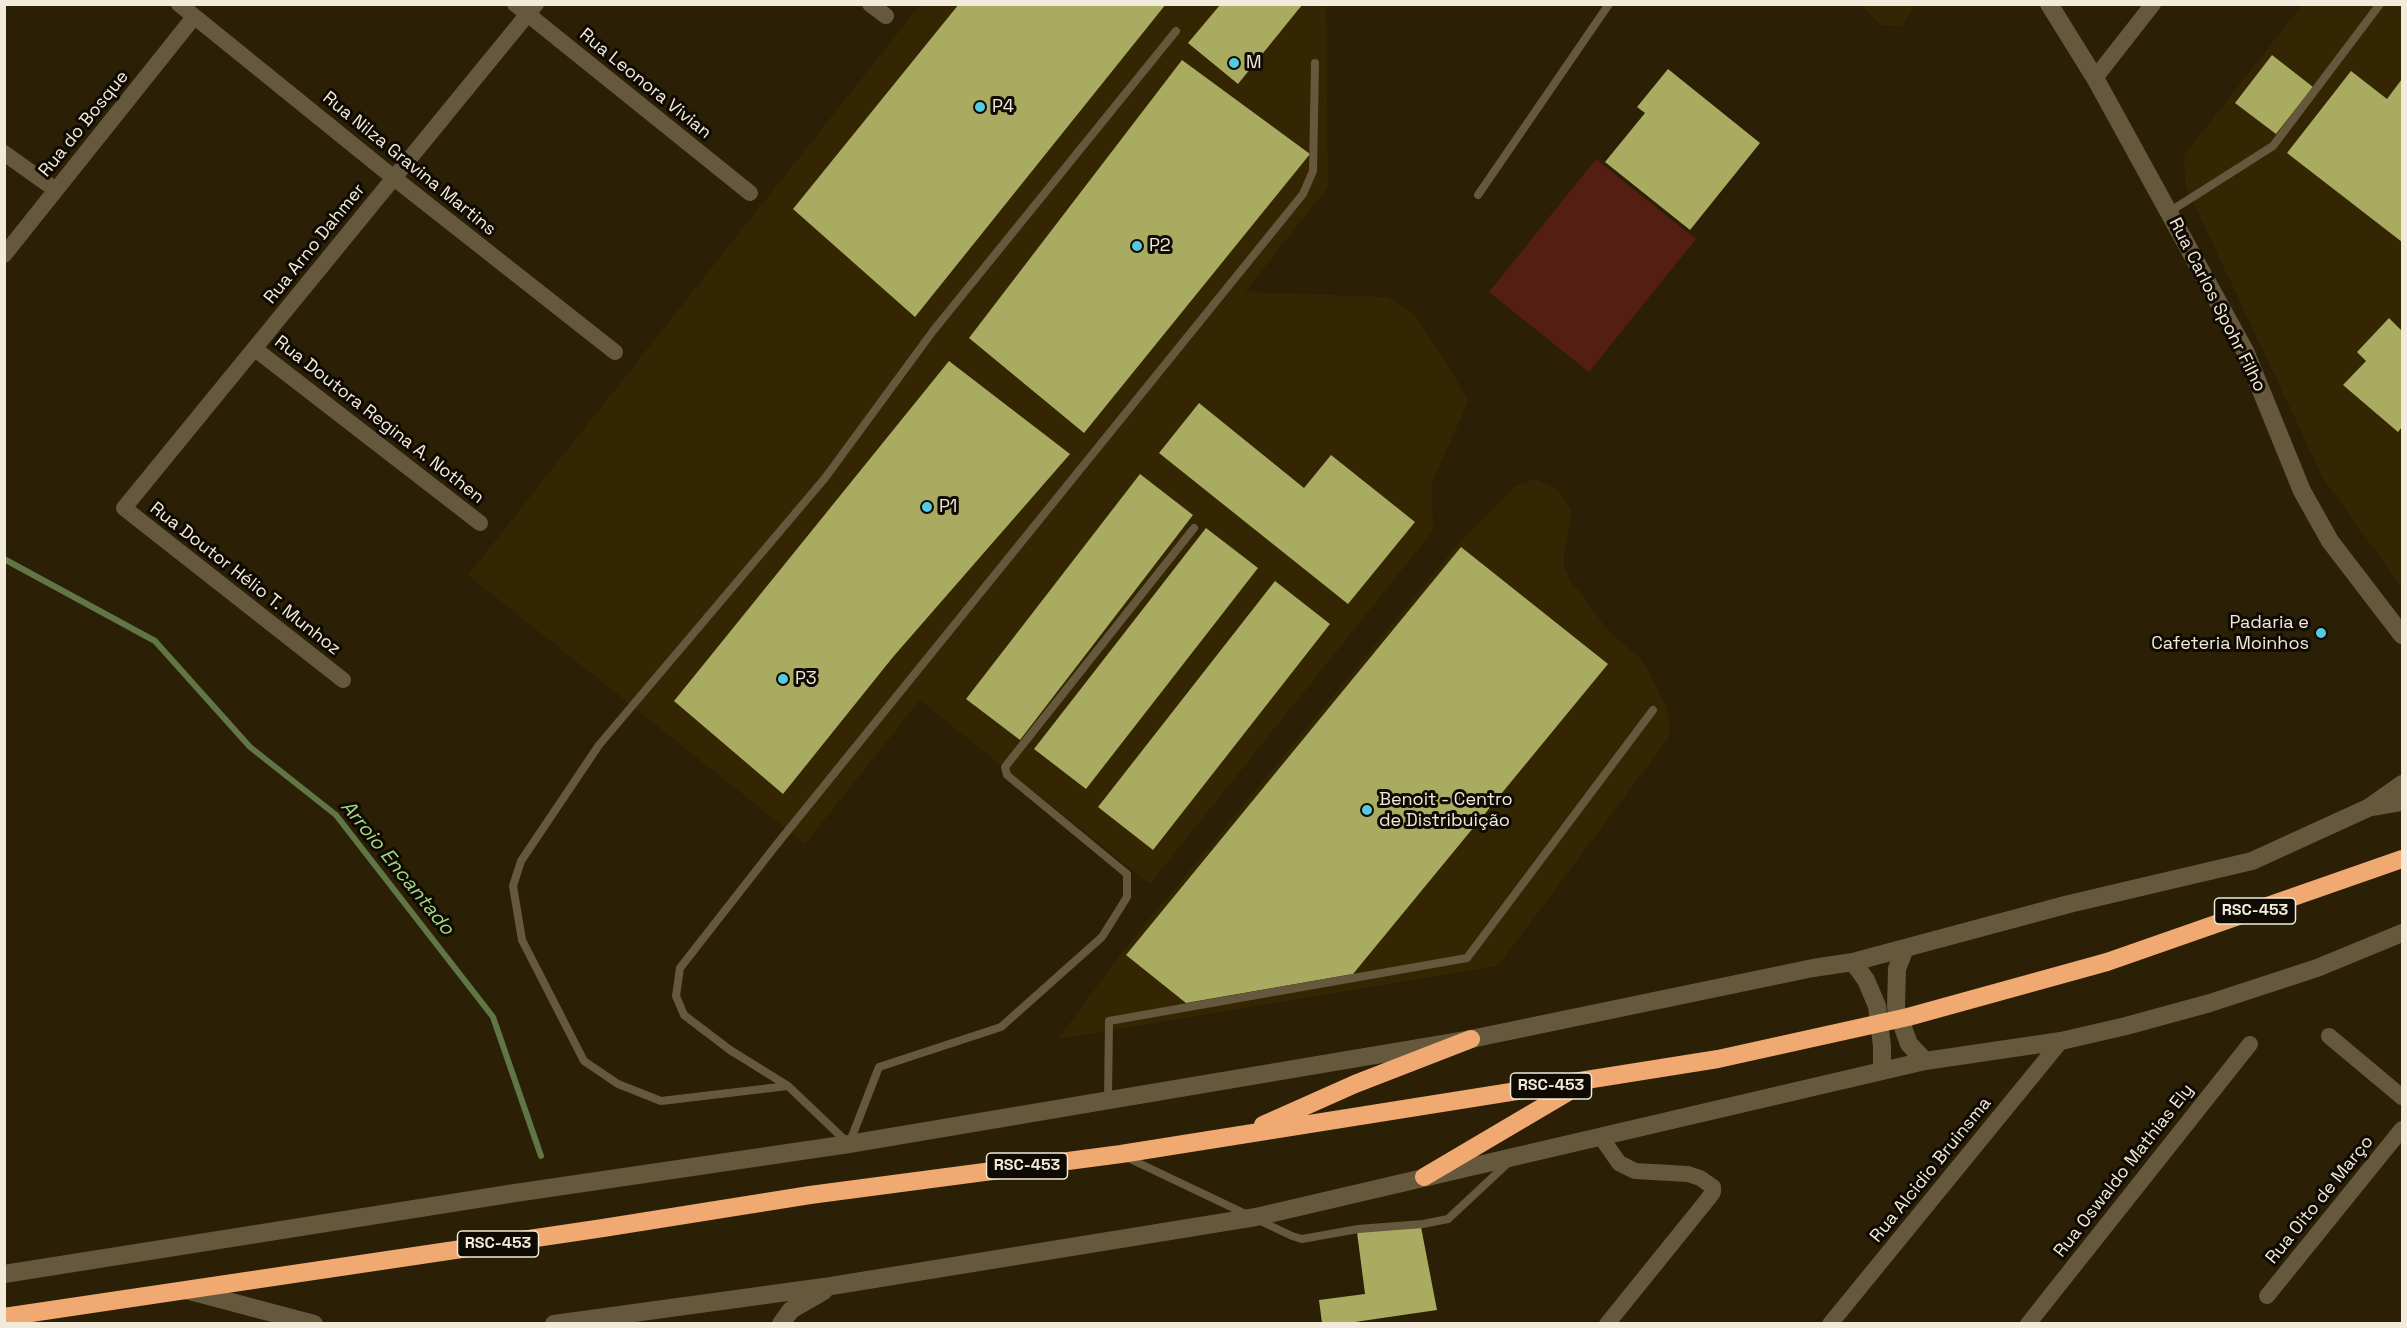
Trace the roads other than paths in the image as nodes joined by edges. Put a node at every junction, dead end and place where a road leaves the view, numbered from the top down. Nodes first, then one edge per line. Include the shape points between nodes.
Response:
1 (179, 4) edge
2 (870, 4) edge
3 (1609, 4) edge
4 (2049, 4) edge
5 (2153, 4) edge
6 (2380, 4) edge
7 (526, 8) edge
8 (886, 16) dead end
9 (194, 17) junction
10 (1176, 31) dead end
11 (1315, 63) dead end
12 (2095, 78) junction
13 (4, 153) edge
14 (394, 178) junction
15 (56, 190) junction
16 (750, 193) dead end
17 (1478, 195) dead end
18 (2169, 212) junction
19 (4, 255) edge
20 (255, 349) junction
21 (615, 352) dead end
22 (124, 508) joint
23 (480, 523) dead end
24 (1194, 528) dead end
25 (2403, 635) edge
26 (343, 680) dead end
27 (1653, 710) dead end
28 (2403, 784) edge
29 (2403, 802) edge
30 (2368, 808) junction
31 (2403, 859) edge
32 (2403, 933) edge
33 (1905, 948) junction
34 (1853, 962) junction
35 (2329, 1036) dead end
36 (1471, 1040) junction
37 (2061, 1041) junction
38 (2250, 1044) dead end
39 (1925, 1061) junction
40 (1882, 1071) junction
41 (1589, 1080) junction
42 (788, 1086) junction
43 (2403, 1097) edge
44 (1108, 1100) junction
45 (2403, 1129) edge
46 (1242, 1134) junction
47 (1601, 1137) junction
48 (849, 1144) junction
49 (1120, 1154) junction
50 (1516, 1156) junction
51 (1424, 1177) junction
52 (1256, 1217) junction
53 (4, 1274) edge
54 (831, 1286) junction
55 (186, 1290) junction
56 (2267, 1296) dead end
57 (4, 1317) edge
58 (314, 1323) edge
59 (554, 1323) edge
60 (781, 1323) edge
61 (1607, 1323) edge
62 (1830, 1323) edge
63 (2028, 1323) edge

1 - 9 street, Rua Nilza Gravina Martins
2 - 8 street
3 - 17 lane
4 - 12 main road, Rua Carlos Spohr Filho
5 - 12 street
6 - 18 lane via 2273,146
7 - 14 street, Rua Arno Dahmer
7 - 16 street, Rua Leonora Vivian
9 - 14 street, Rua Nilza Gravina Martins
9 - 15 street, Rua do Bosque
10 - 42 lane via 933,331 797,512 600,745 521,861 513,886 522,940 584,1060 618,1084 661,1101
11 - 42 lane via 1313,171 1303,194 680,968 676,996 684,1015
12 - 18 main road, Rua Carlos Spohr Filho
13 - 15 street
14 - 20 street, Rua Arno Dahmer
14 - 21 street, Rua Nilza Gravina Martins
15 - 19 street, Rua do Bosque
18 - 25 main road, Rua Carlos Spohr Filho via 2245,351 2302,490 2330,541
20 - 22 street, Rua Arno Dahmer
20 - 23 street, Rua Doutora Regina A. Nothen
22 - 26 street, Rua Doutor Hélio T. Munhoz
24 - 48 lane via 1005,767 1007,775 1127,874 1127,897 1102,937 1001,1027 879,1067
27 - 44 lane via 1467,958 1108,1021
28 - 30 main road
29 - 30 main road
30 - 33 main road via 2252,861
31 - 41 highway, RSC-453 via 2107,962 1908,1017 1718,1059
32 - 37 main road via 2317,968 2210,1003
33 - 34 main road
33 - 39 main road via 1897,969 1896,1008 1909,1044
34 - 36 main road
34 - 40 main road via 1877,1006
35 - 43 street
36 - 44 main road
36 - 46 highway, RSC-453 via 1355,1084
37 - 39 main road
37 - 62 street, Rua Alcidio Bruinsma
38 - 63 street, Rua Oswaldo Mathias Ely
39 - 40 main road
40 - 47 main road
41 - 46 highway, RSC-453
41 - 51 highway
42 - 48 lane
44 - 48 main road
45 - 56 street, Rua Oito de Março
46 - 49 highway, RSC-453
47 - 50 main road
47 - 61 street via 1620,1163 1635,1171 1688,1174 1713,1187 1708,1199
48 - 53 main road
49 - 52 lane
49 - 55 highway, RSC-453 via 810,1195
50 - 51 main road
50 - 52 lane via 1448,1219 1438,1222 1302,1239
51 - 52 main road
52 - 54 main road
54 - 59 main road
54 - 60 main road via 791,1310
55 - 57 highway, RSC-453
55 - 58 main road

